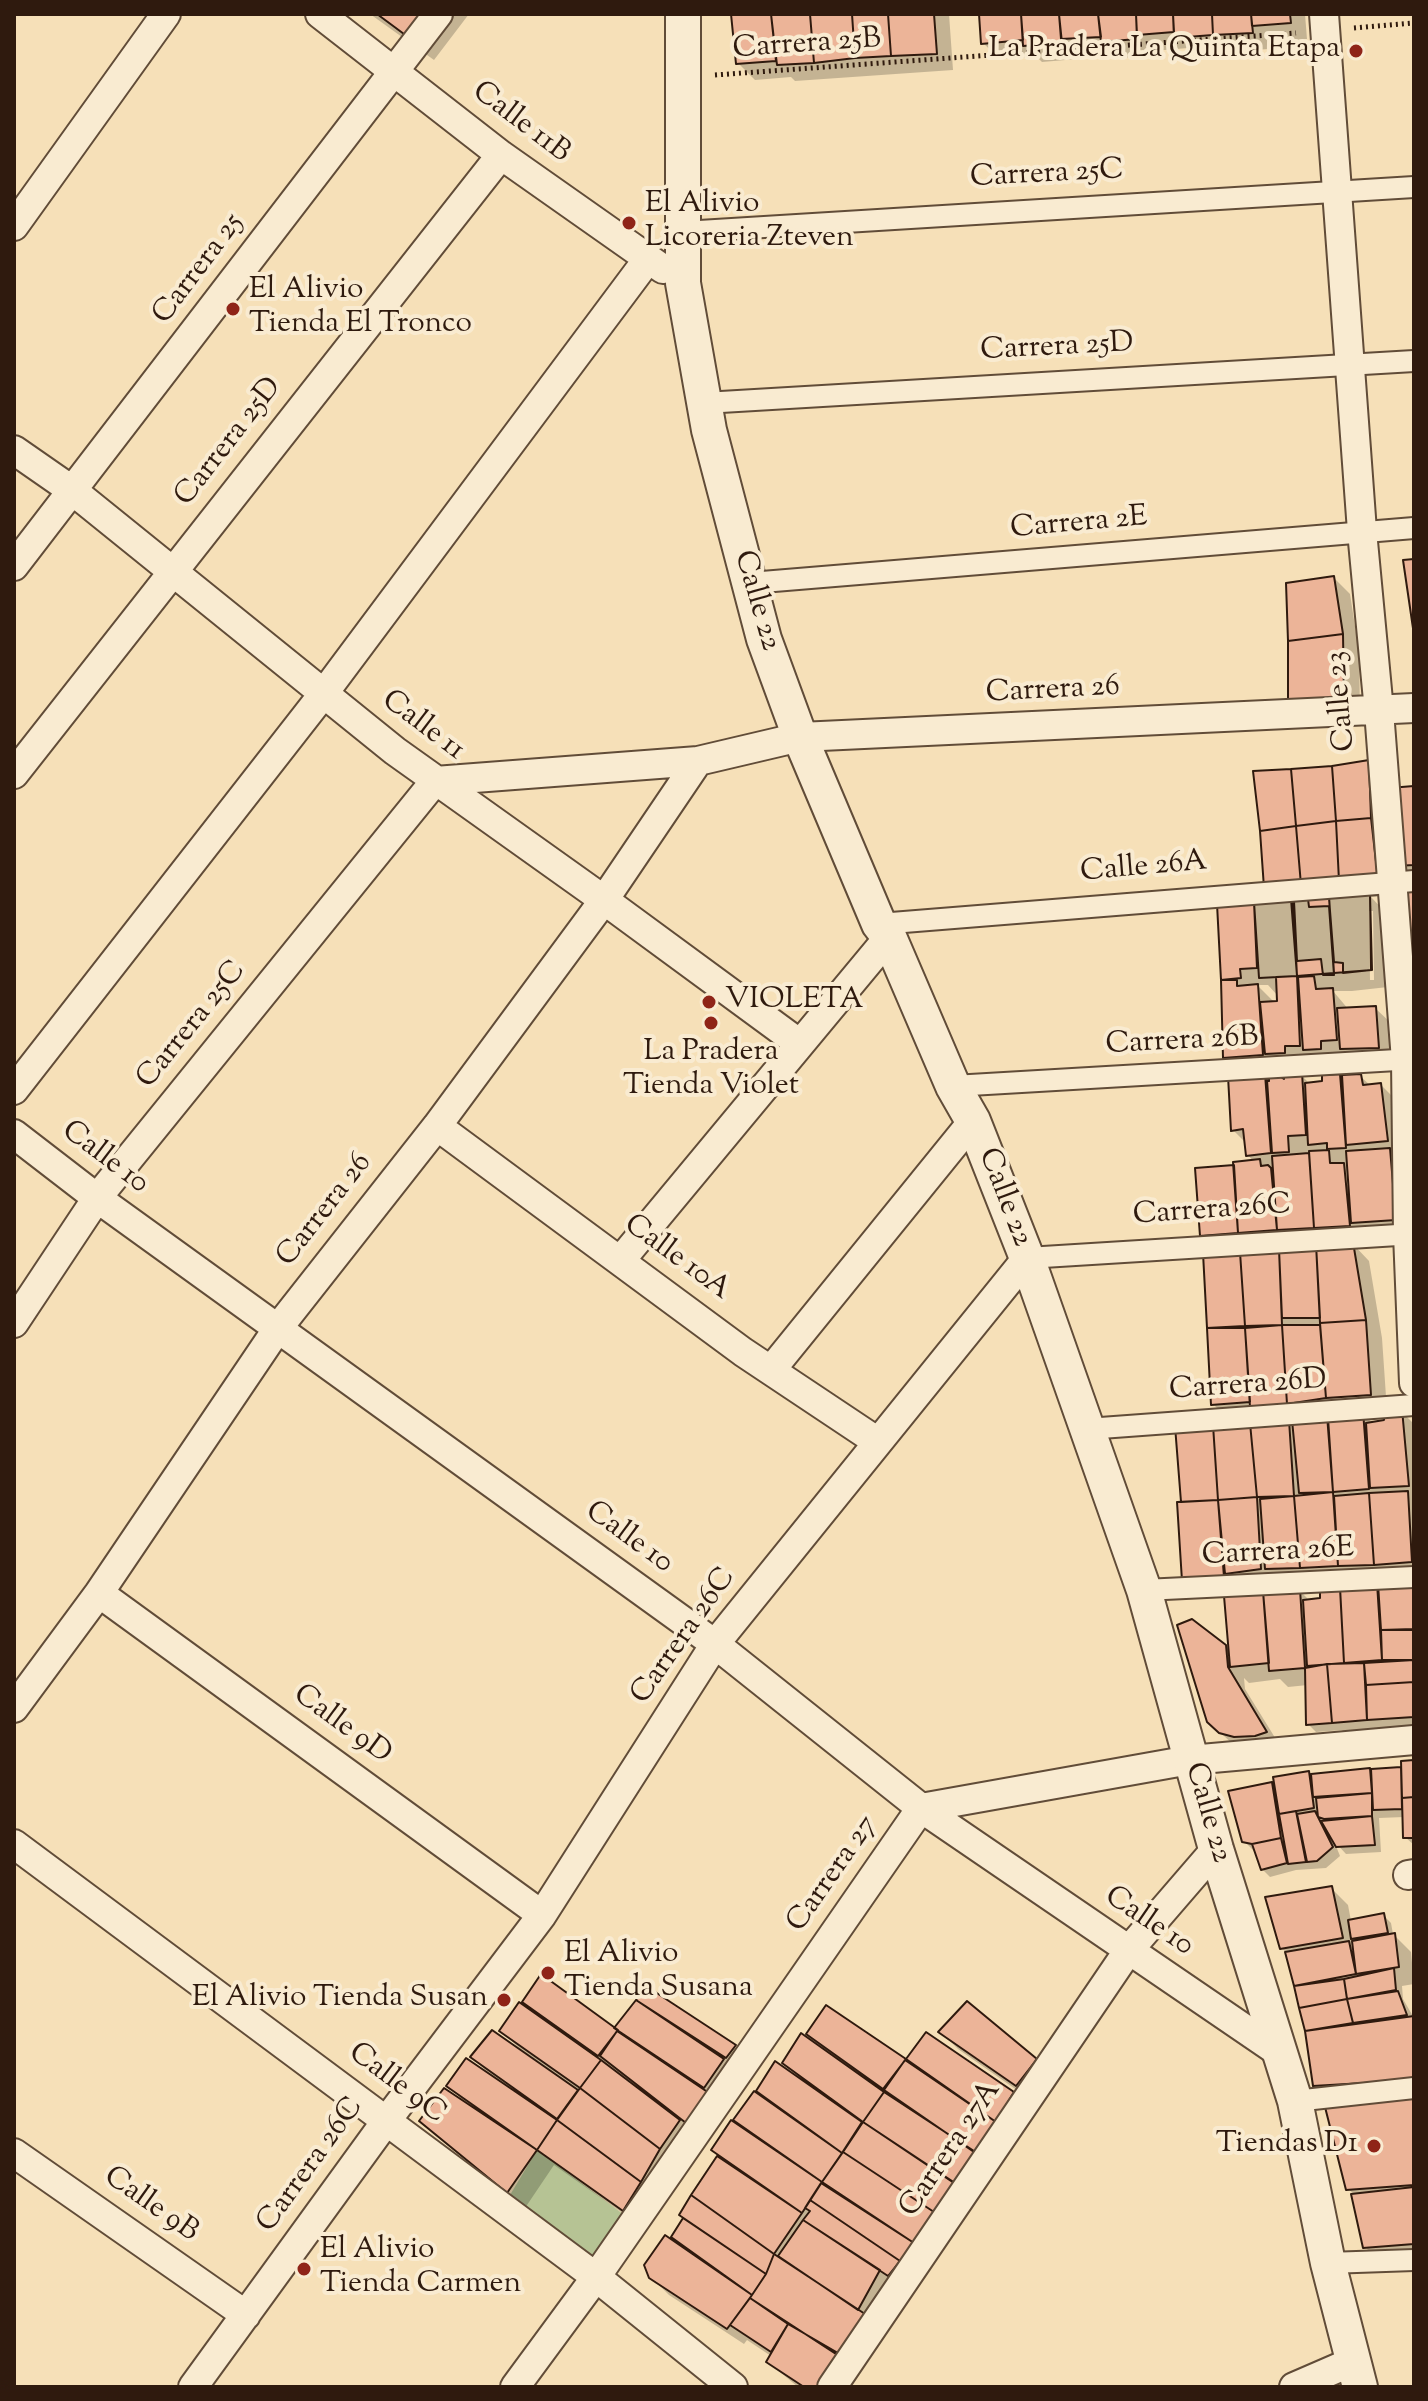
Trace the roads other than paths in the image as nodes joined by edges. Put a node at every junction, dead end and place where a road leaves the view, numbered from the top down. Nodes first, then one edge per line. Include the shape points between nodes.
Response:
1 (166, 14) edge
2 (320, 14) edge
3 (438, 14) edge
4 (683, 14) edge
5 (1325, 22) edge
6 (394, 72) junction
7 (501, 155) junction
8 (1414, 187) edge
9 (1336, 193) junction
10 (14, 226) edge
11 (683, 232) junction
12 (648, 259) junction
13 (683, 283) junction
14 (1414, 361) edge
15 (1349, 366) junction
16 (704, 403) junction
17 (14, 450) edge
18 (73, 491) junction
19 (1414, 528) edge
20 (1362, 531) junction
21 (14, 566) edge
22 (173, 571) junction
23 (750, 583) junction
24 (324, 693) junction
25 (1414, 708) edge
26 (1379, 711) junction
27 (800, 737) junction
28 (698, 761) junction
29 (14, 774) edge
30 (435, 781) junction
31 (1403, 882) edge
32 (604, 900) junction
33 (884, 930) junction
34 (800, 1044) junction
35 (1410, 1060) edge
36 (953, 1086) junction
37 (14, 1090) edge
38 (973, 1121) junction
39 (437, 1126) junction
40 (14, 1134) edge
41 (97, 1198) junction
42 (1411, 1234) edge
43 (1027, 1258) junction
44 (620, 1261) junction
45 (14, 1323) edge
46 (278, 1328) junction
47 (771, 1370) junction
48 (1414, 1383) edge
49 (1414, 1405) edge
50 (1087, 1429) junction
51 (878, 1442) junction
52 (1414, 1577) edge
53 (1144, 1590) junction
54 (99, 1593) junction
55 (715, 1644) junction
56 (14, 1708) edge
57 (1414, 1740) edge
58 (1190, 1760) junction
59 (921, 1808) junction
60 (14, 1844) edge
61 (1216, 1849) junction
62 (542, 1915) junction
63 (1128, 1951) junction
64 (1280, 2053) junction
65 (1414, 2088) edge
66 (1295, 2101) junction
67 (387, 2120) junction
68 (14, 2153) edge
69 (1414, 2260) edge
70 (1328, 2263) junction
71 (596, 2277) junction
72 (246, 2315) junction
73 (1357, 2374) edge
74 (193, 2387) edge
75 (515, 2387) edge
76 (733, 2387) edge
77 (832, 2387) edge
78 (1294, 2387) edge

1 - 10 street
2 - 6 street, Calle 11B
3 - 6 street, Carrera 25
4 - 11 street, Calle 22
5 - 9 street, Calle 23
6 - 7 street, Calle 11B
6 - 18 street, Carrera 25
7 - 12 street, Calle 11B
7 - 22 street, Carrera 25D
8 - 9 street, Carrera 25C
9 - 11 street, Carrera 25C
9 - 15 street, Calle 23
11 - 13 street, Calle 22
12 - 13 street, Calle 11B
12 - 24 street
13 - 16 street, Calle 22
14 - 15 street, Carrera 25D
15 - 16 street, Carrera 25D
15 - 20 street, Calle 23
16 - 23 street, Calle 22
17 - 18 street, Calle 11
18 - 21 street, Carrera 25
18 - 22 street, Calle 11
19 - 20 street, Carrera 2E
20 - 23 street, Carrera 2E
20 - 26 street, Calle 23
22 - 24 street, Calle 11
22 - 29 street, Carrera 25D
23 - 27 street, Calle 22
24 - 30 street, Calle 11
24 - 37 street
25 - 26 street, Carrera 26
26 - 27 street, Carrera 26
26 - 31 street, Calle 23
27 - 28 street, Carrera 26
27 - 33 street, Calle 22
28 - 30 street, Carrera 26
28 - 32 street, Carrera 26
30 - 32 street, Calle 11
30 - 41 street, Carrera 25C
31 - 33 street, Calle 26A
31 - 35 street, Calle 23
32 - 34 street, Calle 11
32 - 39 street, Carrera 26
33 - 34 street
33 - 36 street, Calle 22
34 - 44 street
35 - 36 street, Carrera 26B
35 - 42 street, Calle 23
36 - 38 street, Calle 22
38 - 43 street, Calle 22
38 - 47 street
39 - 44 street, Calle 10A
39 - 46 street, Carrera 26
40 - 41 street, Calle 10
41 - 45 street, Carrera 25C
41 - 46 street, Calle 10
42 - 43 street, Carrera 26C
42 - 48 street, Calle 23
43 - 50 street, Calle 22
43 - 51 street, Carrera 26C
44 - 47 street, Calle 10A
46 - 54 street, Carrera 26
46 - 55 street, Calle 10
47 - 51 street, Calle 10A
49 - 50 street, Carrera 26D
50 - 53 street, Calle 22
51 - 55 street, Carrera 26C
52 - 53 street, Carrera 26E
53 - 58 street, Calle 22
54 - 56 street, Carrera 26
54 - 62 street, Calle 9D
55 - 59 street, Calle 10
55 - 62 street, Carrera 26C
57 - 58 street, Carrera 27
58 - 59 street, Carrera 27
58 - 61 street, Calle 22
59 - 63 street, Calle 10
59 - 71 street, Carrera 27
60 - 67 street, Calle 9C
61 - 63 street, Carrera 27A
61 - 64 street, Calle 22
62 - 67 street, Carrera 26C
63 - 64 street, Calle 10
63 - 77 street, Carrera 27A
64 - 66 street, Calle 22
65 - 66 street
66 - 70 street, Calle 22
67 - 71 street, Calle 9C
67 - 72 street, Carrera 26C
68 - 72 street, Calle 9B
69 - 70 street
70 - 73 street, Calle 22
71 - 75 street, Carrera 27
71 - 76 street, Calle 9C
72 - 74 street, Carrera 26C
73 - 78 street

